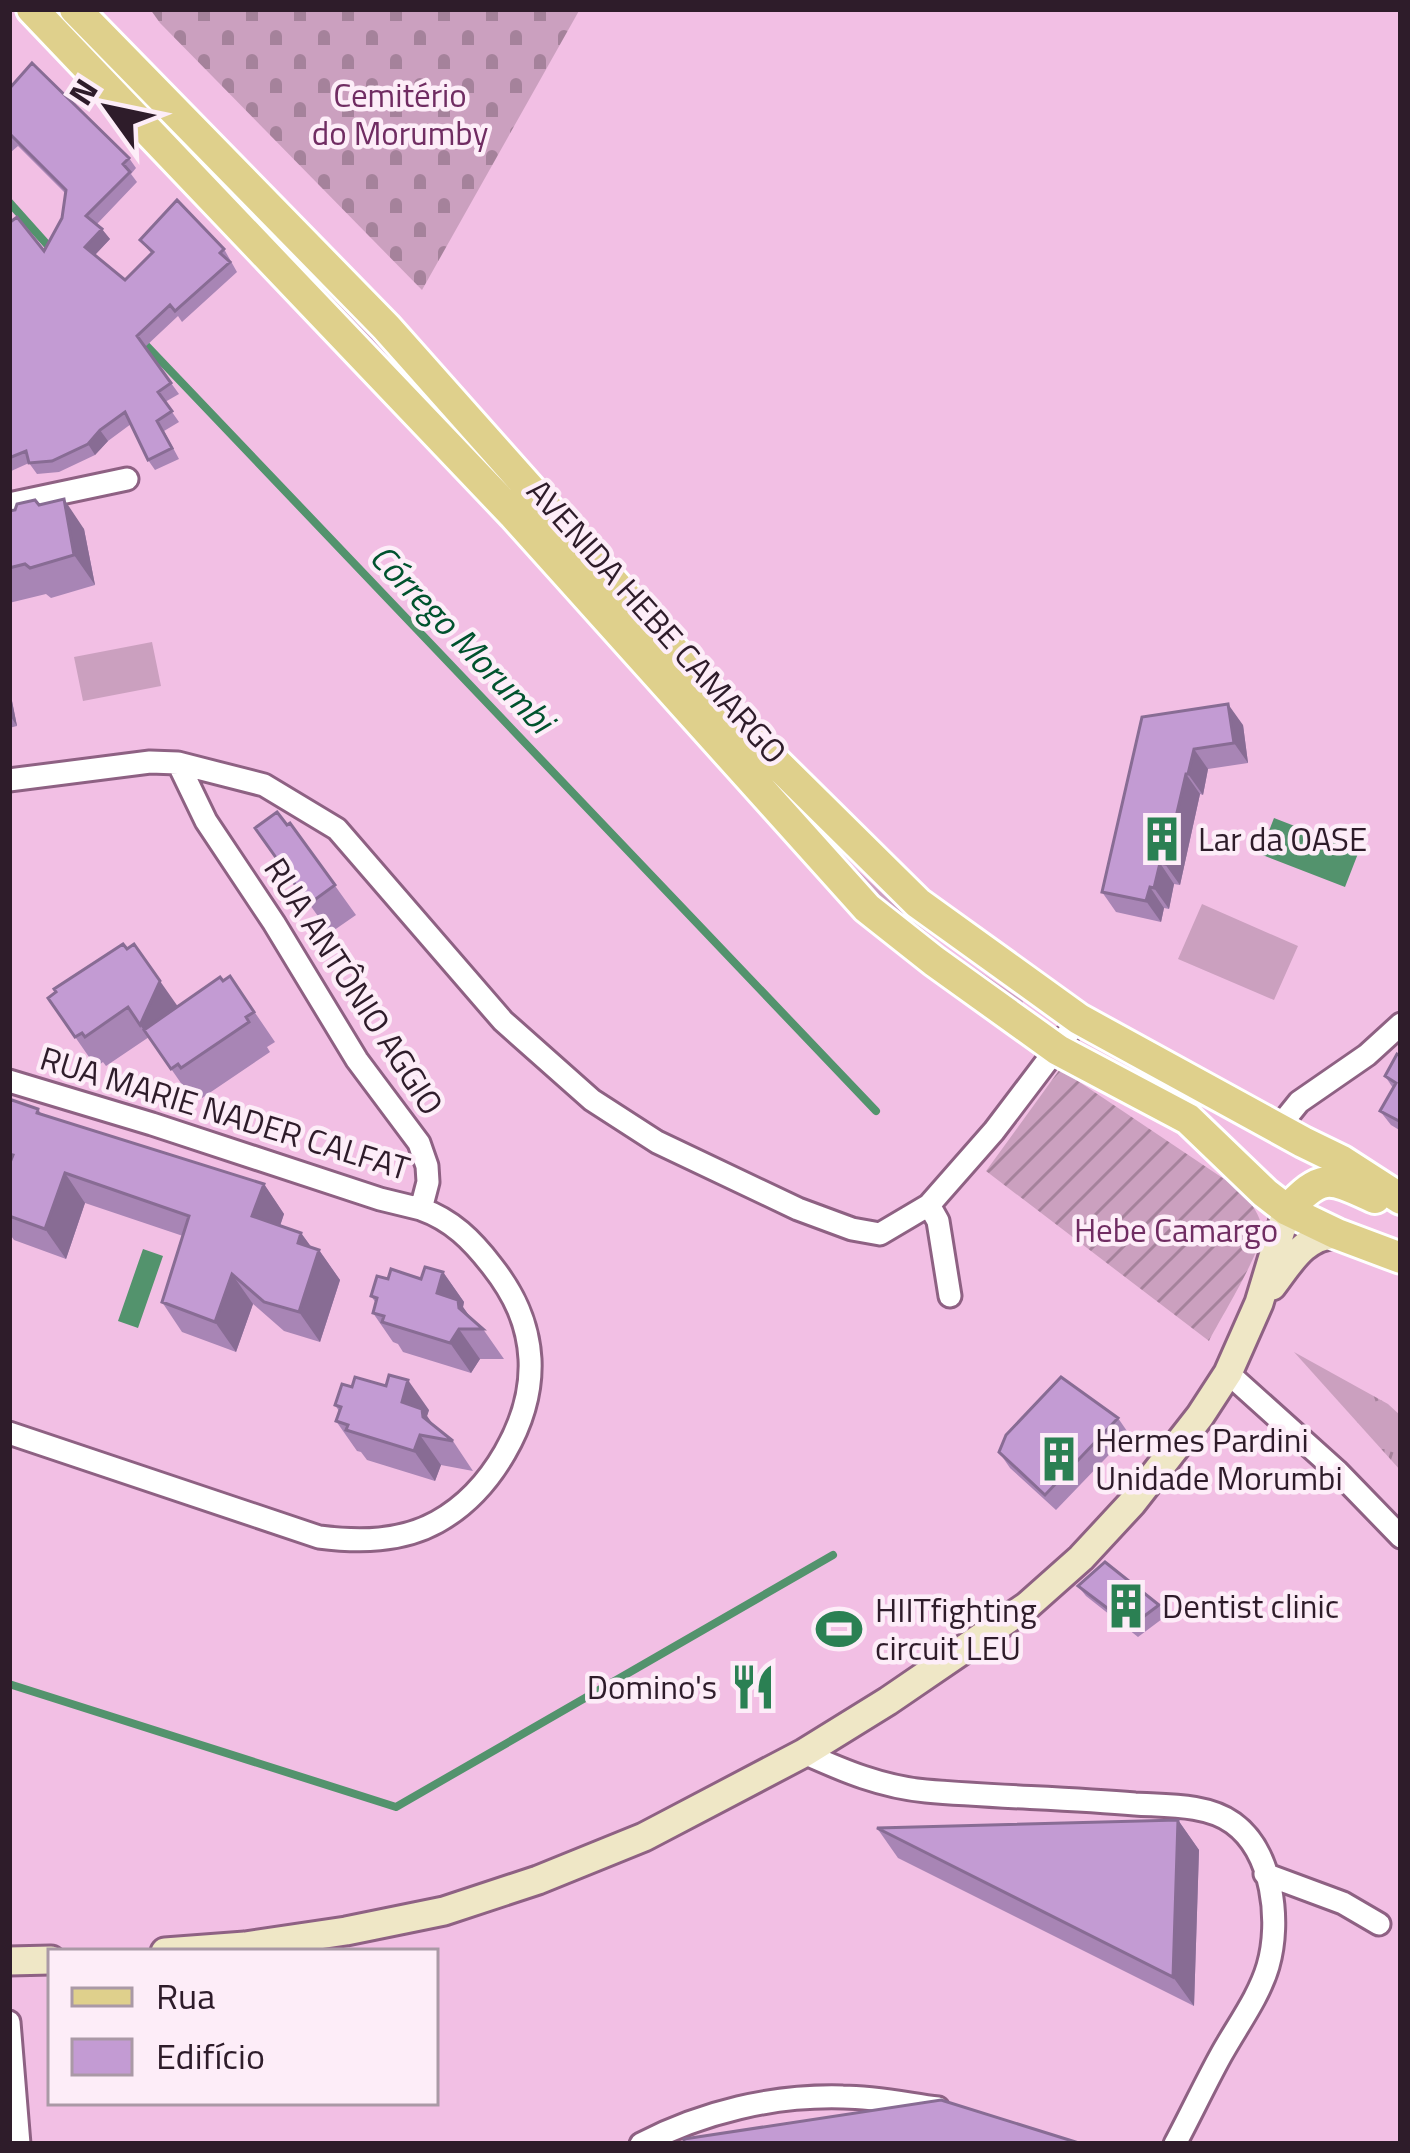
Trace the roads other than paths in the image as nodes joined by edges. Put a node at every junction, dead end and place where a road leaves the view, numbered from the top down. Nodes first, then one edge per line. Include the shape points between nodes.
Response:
1 (32, 9) edge
2 (75, 9) edge
3 (127, 479) dead end
4 (9, 504) edge
5 (178, 763) junction
6 (9, 780) edge
7 (1079, 1019) junction
8 (1401, 1024) edge
9 (1058, 1050) junction
10 (9, 1081) edge
11 (1290, 1135) junction
12 (1401, 1202) edge
13 (929, 1205) junction
14 (421, 1209) junction
15 (1287, 1210) junction
16 (1336, 1234) junction
17 (1401, 1258) edge
18 (950, 1296) dead end
19 (1259, 1304) junction
20 (1228, 1373) junction
21 (9, 1432) edge
22 (1401, 1538) edge
23 (805, 1753) junction
24 (1265, 1874) junction
25 (1379, 1924) dead end
26 (199, 1949) edge
27 (48, 1960) edge
28 (9, 1961) edge
29 (9, 2021) edge
30 (958, 2113) edge
31 (19, 2144) edge
32 (641, 2144) edge
33 (1175, 2144) edge

1 - 9 main road, AVENIDA HEBE CAMARGO via 514,515 867,908
2 - 7 main road, AVENIDA HEBE CAMARGO via 386,327 754,741 918,903
3 - 4 street
5 - 6 street
5 - 13 street via 264,785 337,829 503,1021 592,1100 657,1142 852,1229 880,1234
5 - 14 street, RUA ANTÔNIO AGGIO via 357,1060 419,1143 428,1182
7 - 9 street
7 - 11 main road, AVENIDA HEBE CAMARGO
8 - 11 street via 1299,1102
9 - 13 street
9 - 15 main road, AVENIDA HEBE CAMARGO via 1188,1119
10 - 14 street, RUA MARIE NADER CALFAT
11 - 12 main road, AVENIDA HEBE CAMARGO
12 - 15 main road via 1329,1181 1309,1187
13 - 18 street
14 - 21 street via 472,1240 511,1290 530,1357 503,1455 484,1484 436,1523 396,1538 320,1537
15 - 16 main road, AVENIDA HEBE CAMARGO
15 - 19 main road
16 - 17 main road, AVENIDA HEBE CAMARGO
16 - 19 main road via 1305,1244
19 - 20 main road
20 - 22 street
20 - 23 main road via 1082,1558 1012,1617
23 - 24 street via 861,1778 922,1791 1216,1815 1248,1838
23 - 26 main road via 644,1838 444,1911
24 - 25 street
24 - 33 street via 1275,1917 1266,1974
27 - 28 main road
29 - 31 street
30 - 32 street via 843,2097 789,2100 707,2115

